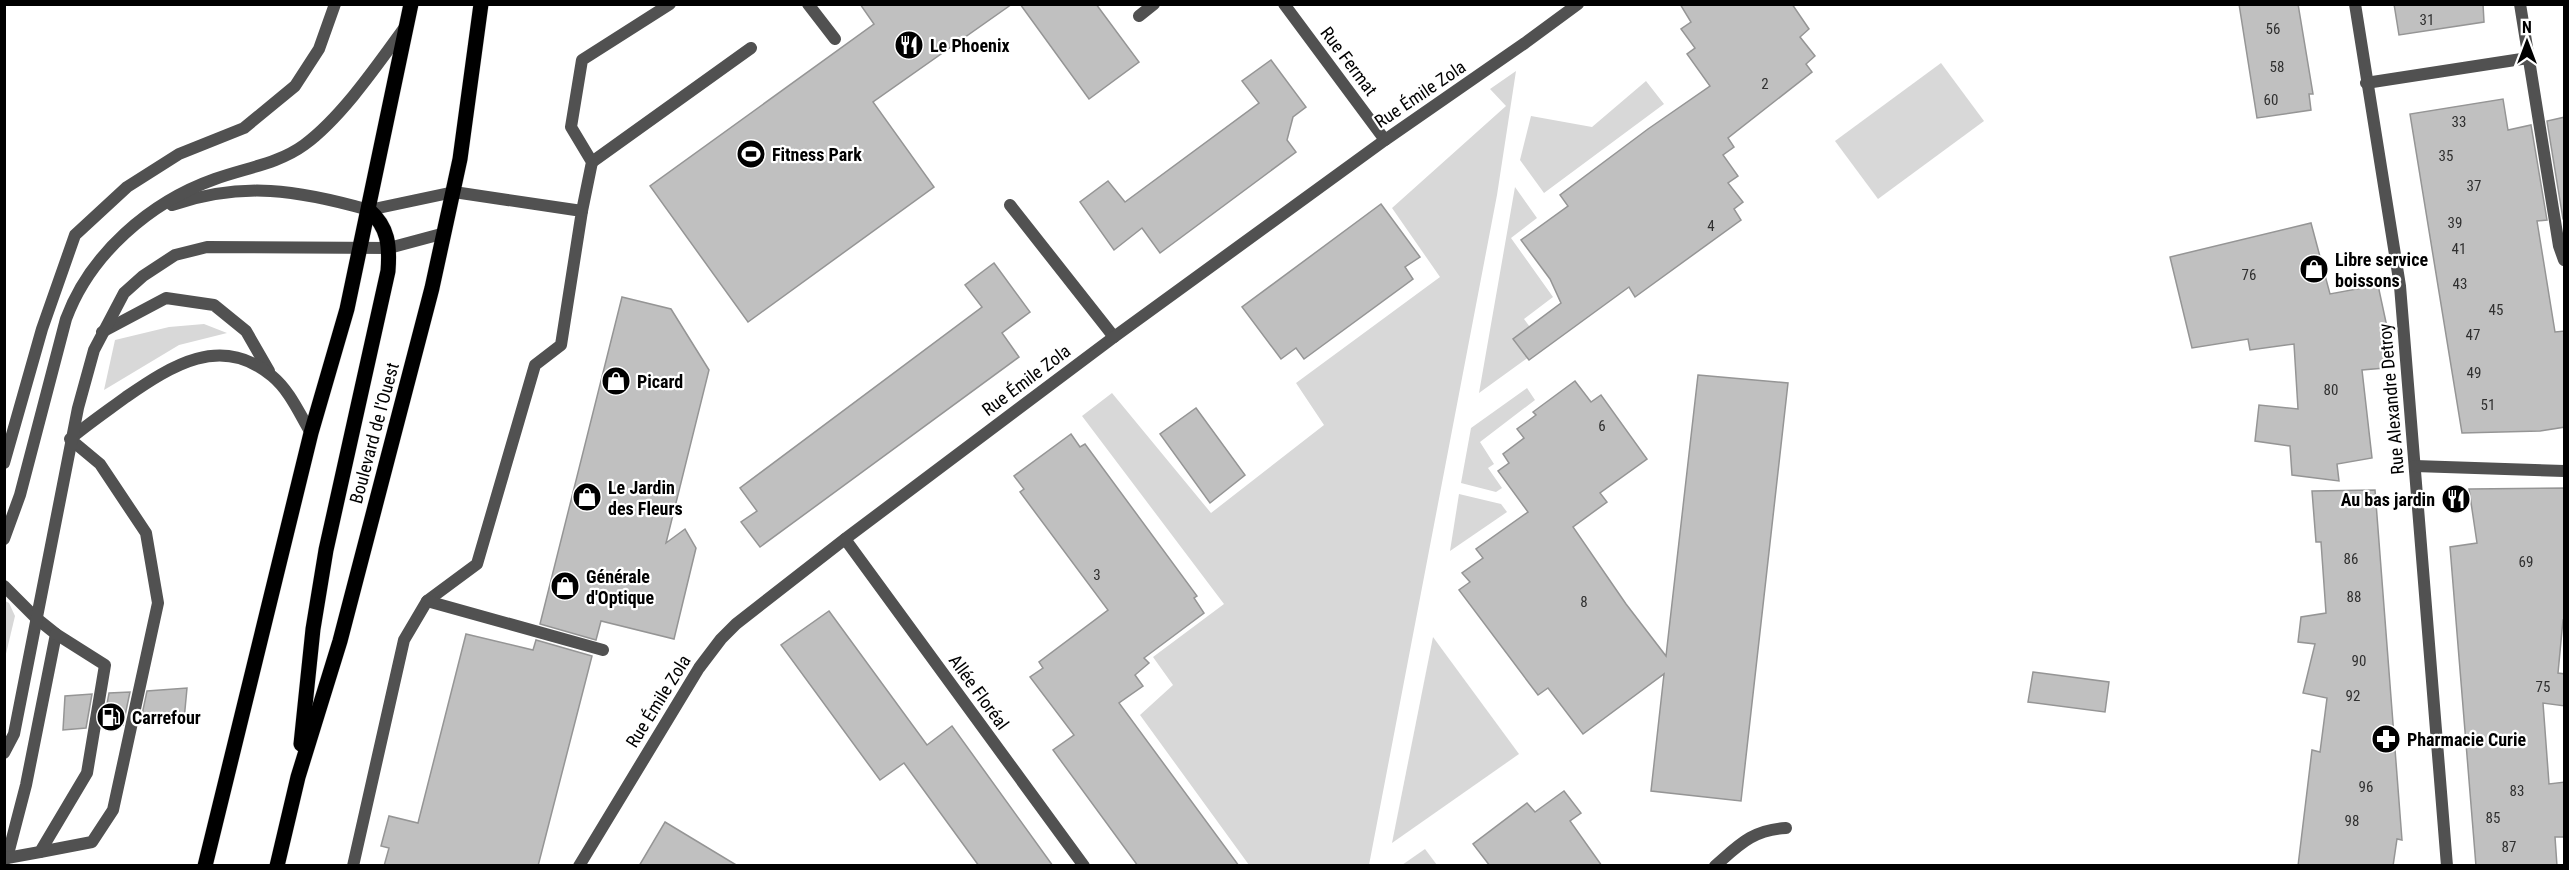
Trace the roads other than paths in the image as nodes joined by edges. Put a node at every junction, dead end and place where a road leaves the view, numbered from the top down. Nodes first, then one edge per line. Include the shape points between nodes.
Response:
1 (335, 4) edge
2 (411, 4) edge
3 (481, 4) edge
4 (670, 4) edge
5 (808, 4) edge
6 (1154, 4) edge
7 (1284, 4) edge
8 (1578, 4) edge
9 (2355, 4) edge
10 (2520, 4) edge
11 (1139, 16) dead end
12 (407, 24) junction
13 (835, 39) dead end
14 (751, 48) dead end
15 (2528, 58) junction
16 (2366, 83) junction
17 (1385, 140) junction
18 (592, 162) junction
19 (454, 192) junction
20 (1010, 205) dead end
21 (369, 210) junction
22 (582, 211) junction
23 (146, 216) junction
24 (445, 233) junction
25 (389, 248) junction
26 (360, 249) junction
27 (2565, 260) edge
28 (102, 332) junction
29 (1114, 337) junction
30 (273, 376) junction
31 (311, 433) junction
32 (70, 439) junction
33 (4, 464) edge
34 (2415, 466) junction
35 (2565, 471) edge
36 (4, 539) edge
37 (845, 539) junction
38 (4, 586) edge
39 (427, 601) junction
40 (36, 618) junction
41 (56, 634) junction
42 (603, 650) dead end
43 (4, 753) edge
44 (298, 777) junction
45 (1786, 828) dead end
46 (40, 852) junction
47 (6, 858) edge
48 (205, 866) edge
49 (278, 866) edge
50 (353, 866) edge
51 (579, 866) edge
52 (1084, 866) edge
53 (1715, 866) edge
54 (2447, 866) edge

1 - 33 street via 320,49 295,86 244,128 179,154 127,187 75,235 42,329
2 - 12 main road
3 - 19 main road, Boulevard de l'Ouest
4 - 18 street via 582,60 571,127
5 - 13 street
6 - 11 street
7 - 17 street, Rue Fermat
8 - 17 street, Rue Émile Zola
9 - 16 street, Rue Alexandre Detroy
10 - 15 street
12 - 21 main road
12 - 23 street via 360,88 305,144 261,166 200,184
14 - 18 street
15 - 16 street
15 - 27 street via 2559,246
16 - 34 street, Rue Alexandre Detroy via 2397,261
17 - 29 street, Rue Émile Zola
18 - 22 street
19 - 21 street
19 - 22 street
19 - 24 main road, Boulevard de l'Ouest
20 - 29 street
21 - 23 street via 301,194 235,190 194,198
21 - 25 main road via 386,231
21 - 26 main road
22 - 39 street via 561,345 535,364 477,564
23 - 36 street via 100,261 73,302 20,495
24 - 25 street
24 - 44 main road, Boulevard de l'Ouest via 343,630
25 - 26 street
25 - 44 main road via 384,295 326,550 313,629
26 - 28 street via 231,246 175,255 124,293
26 - 31 main road
28 - 30 street via 166,298 214,304 246,331
28 - 32 street
29 - 37 street, Rue Émile Zola
30 - 31 street via 287,391
30 - 32 street via 256,364 226,356 195,357 165,370
31 - 48 main road
32 - 40 street
32 - 46 street via 100,464 146,533 158,603 113,810 92,842
34 - 35 street
34 - 54 street, Rue Alexandre Detroy
37 - 51 street, Rue Émile Zola via 736,624 709,653
37 - 52 street, Allée Floréal
38 - 40 street
39 - 42 street
39 - 50 street via 405,640
40 - 41 street
40 - 43 street via 14,734
41 - 46 street via 105,665 87,773
41 - 47 street via 26,785
44 - 49 main road, Boulevard de l'Ouest
45 - 53 street via 1752,835
46 - 47 street

